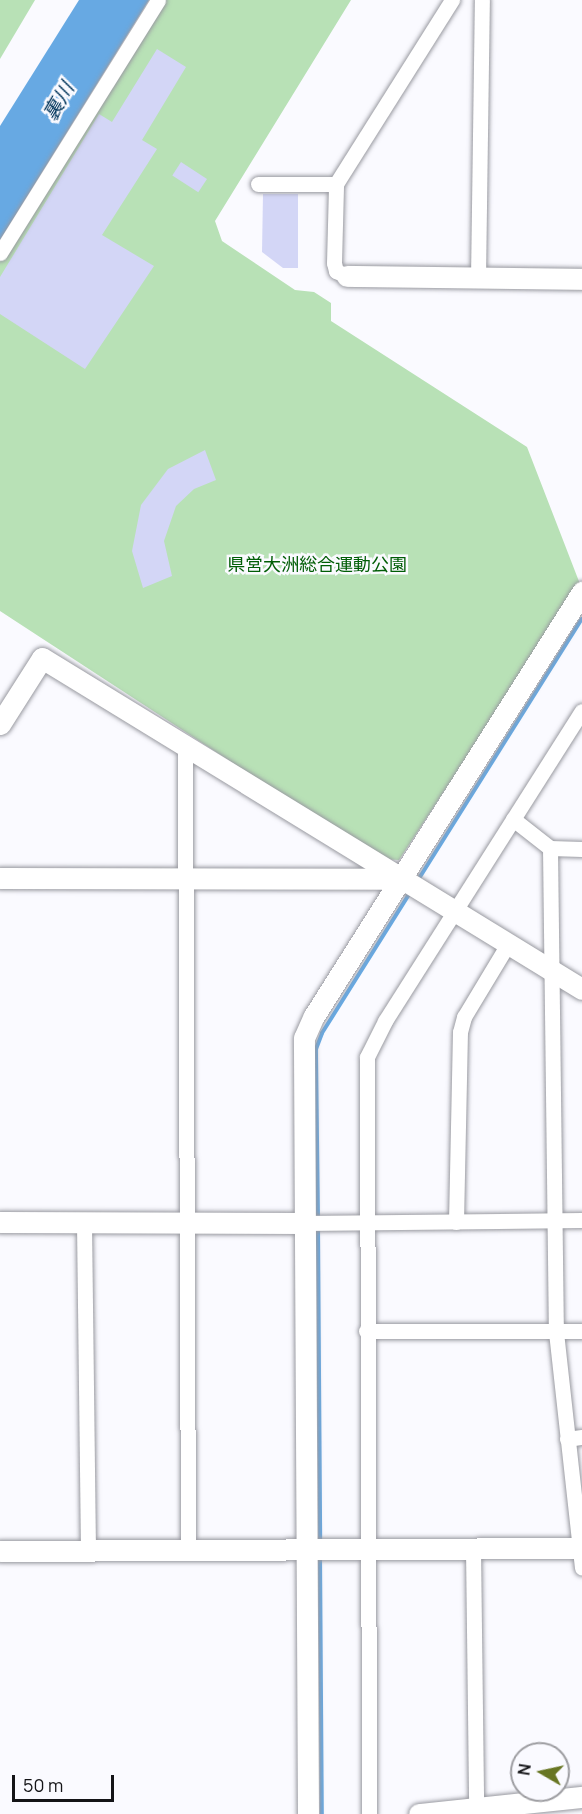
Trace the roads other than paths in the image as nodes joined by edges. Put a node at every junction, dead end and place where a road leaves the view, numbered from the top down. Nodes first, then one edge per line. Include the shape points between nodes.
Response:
1 (158, 0) edge
2 (452, 0) edge
3 (482, 0) edge
4 (258, 184) dead end
5 (336, 184) junction
6 (0, 253) edge
7 (347, 276) joint
8 (478, 278) junction
9 (582, 279) edge
10 (582, 592) edge
11 (576, 615) edge
12 (581, 715) edge
13 (0, 724) edge
14 (185, 746) junction
15 (513, 819) junction
16 (550, 848) junction
17 (582, 849) edge
18 (0, 878) edge
19 (186, 878) junction
20 (409, 884) junction
21 (455, 912) junction
22 (508, 944) junction
23 (550, 970) junction
24 (582, 989) edge
25 (582, 1220) edge
26 (0, 1222) edge
27 (187, 1222) junction
28 (365, 1222) junction
29 (456, 1222) junction
30 (552, 1222) junction
31 (84, 1223) junction
32 (313, 1223) junction
33 (366, 1331) junction
34 (582, 1331) edge
35 (556, 1332) junction
36 (574, 1438) edge
37 (473, 1548) junction
38 (315, 1549) junction
39 (367, 1549) junction
40 (88, 1550) junction
41 (188, 1550) junction
42 (0, 1551) edge
43 (582, 1555) edge
44 (582, 1797) edge
45 (476, 1808) junction
46 (308, 1814) edge
47 (369, 1814) edge
48 (419, 1814) edge

1 - 6 street
2 - 5 street
3 - 8 street
4 - 5 street
5 - 7 street via 334,263 336,271
7 - 8 street
8 - 9 street
10 - 11 street
11 - 20 street
12 - 15 street
13 - 14 street via 42,658
14 - 19 street
14 - 20 street
15 - 16 street
15 - 21 street
16 - 17 street
16 - 23 street
18 - 19 street
19 - 20 street
19 - 27 street
20 - 21 street
20 - 32 street via 304,1038
21 - 22 street
21 - 28 street via 367,1057
22 - 23 street
22 - 29 street via 464,1017 460,1032
23 - 24 street
23 - 30 street
25 - 30 street
26 - 31 street
27 - 31 street
27 - 32 street
27 - 41 street
28 - 29 street
28 - 32 street
28 - 33 street
29 - 30 street
30 - 35 street
31 - 40 street
32 - 38 street
33 - 35 street
33 - 39 street
34 - 35 street
35 - 36 street
36 - 43 street
37 - 39 street
37 - 43 street
37 - 45 street
38 - 39 street
38 - 41 street
38 - 46 street
39 - 47 street
40 - 41 street
40 - 42 street
44 - 45 street
45 - 48 street

